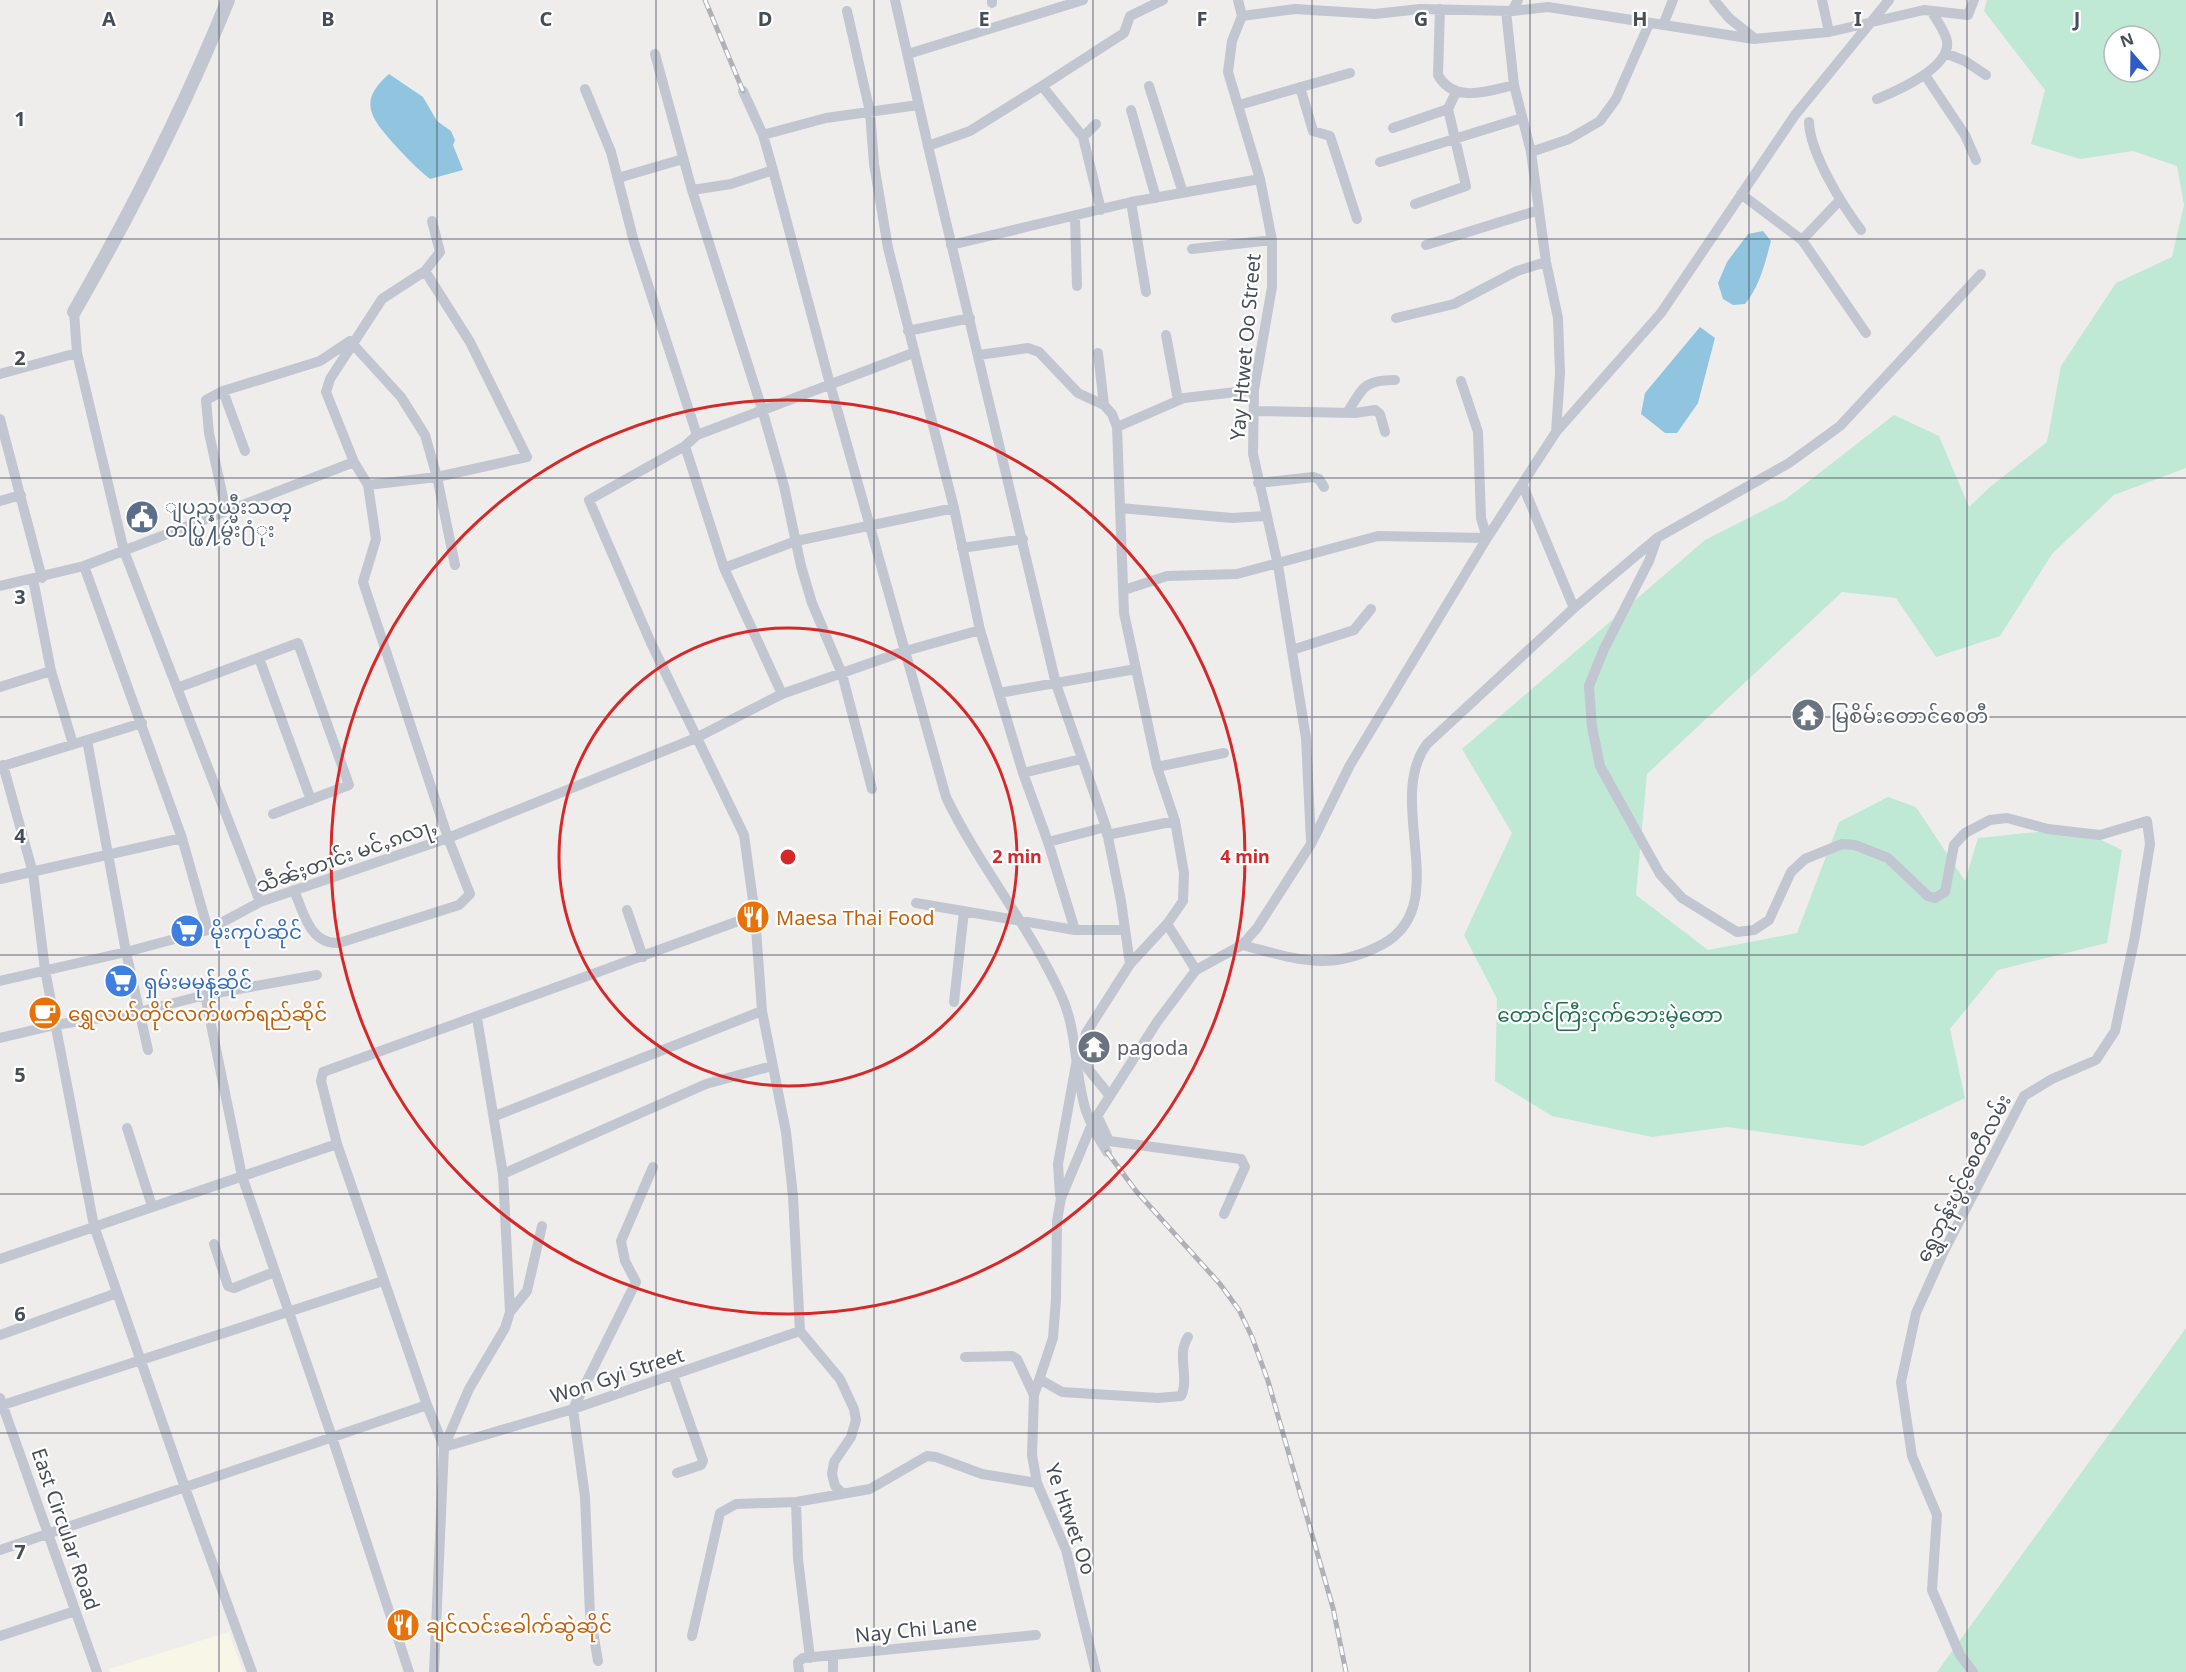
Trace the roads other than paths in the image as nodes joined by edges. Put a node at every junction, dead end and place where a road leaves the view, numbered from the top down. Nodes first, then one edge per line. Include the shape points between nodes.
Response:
1 (228, 0) edge
2 (895, 0) edge
3 (1083, 0) edge
4 (1163, 0) edge
5 (1238, 0) edge
6 (1518, 0) edge
7 (1673, 0) edge
8 (1714, 0) edge
9 (1822, 0) edge
10 (1974, 0) edge
11 (1884, 3) edge
12 (1421, 4) edge
13 (1440, 9) junction
14 (847, 11) dead end
15 (1509, 11) junction
16 (1932, 12) junction
17 (1242, 16) junction
18 (1871, 22) junction
19 (1648, 24) junction
20 (1663, 25) junction
21 (1829, 32) junction
22 (1754, 39) junction
23 (1945, 53) junction
24 (655, 54) dead end
25 (908, 54) junction
26 (1350, 73) dead end
27 (1924, 75) junction
28 (1986, 75) dead end
29 (1514, 85) junction
30 (1042, 86) junction
31 (1149, 86) dead end
32 (1300, 87) junction
33 (585, 89) dead end
34 (743, 91) dead end
35 (1456, 92) junction
36 (1877, 99) dead end
37 (918, 105) junction
38 (1239, 105) junction
39 (1448, 109) junction
40 (1131, 110) dead end
41 (870, 112) junction
42 (1522, 118) junction
43 (1809, 122) dead end
44 (1096, 124) dead end
45 (1393, 128) dead end
46 (763, 135) junction
47 (1083, 137) junction
48 (1457, 138) junction
49 (927, 146) junction
50 (1531, 152) junction
51 (683, 159) junction
52 (1976, 160) dead end
53 (1380, 162) dead end
54 (773, 170) junction
55 (618, 178) junction
56 (1260, 179) junction
57 (692, 190) junction
58 (1183, 193) junction
59 (1741, 194) junction
60 (1156, 198) junction
61 (1839, 201) junction
62 (1131, 202) junction
63 (1415, 204) dead end
64 (1101, 210) junction
65 (1539, 210) junction
66 (1075, 216) junction
67 (1357, 219) dead end
68 (432, 221) dead end
69 (1861, 230) dead end
70 (1272, 240) junction
71 (1802, 240) junction
72 (951, 245) junction
73 (1426, 245) dead end
74 (1192, 249) dead end
75 (1546, 262) junction
76 (425, 271) junction
77 (1981, 274) dead end
78 (1077, 286) dead end
79 (1146, 292) dead end
80 (74, 312) joint
81 (970, 318) junction
82 (1396, 318) dead end
83 (908, 331) junction
84 (1866, 333) dead end
85 (1166, 335) dead end
86 (355, 344) junction
87 (77, 353) junction
88 (913, 353) junction
89 (1098, 353) dead end
90 (980, 355) junction
91 (0, 374) edge
92 (1395, 380) dead end
93 (1461, 381) dead end
94 (830, 384) junction
95 (1254, 390) junction
96 (223, 391) junction
97 (1178, 400) junction
98 (1104, 405) junction
99 (762, 409) junction
100 (1256, 411) junction
101 (1347, 413) junction
102 (0, 418) edge
103 (1117, 427) junction
104 (1385, 432) dead end
105 (1556, 432) junction
106 (697, 435) junction
107 (3, 442) edge
108 (685, 446) junction
109 (245, 452) dead end
110 (354, 462) junction
111 (437, 477) junction
112 (1258, 483) junction
113 (368, 485) junction
114 (1523, 486) junction
115 (1324, 487) dead end
116 (21, 495) junction
117 (0, 501) edge
118 (954, 508) junction
119 (1120, 508) junction
120 (226, 511) junction
121 (1265, 516) junction
122 (870, 526) junction
123 (1487, 538) junction
124 (1657, 538) junction
125 (1023, 539) junction
126 (796, 541) junction
127 (962, 548) junction
128 (124, 551) junction
129 (455, 565) dead end
130 (1278, 565) junction
131 (84, 566) junction
132 (724, 568) junction
133 (37, 578) junction
134 (0, 586) edge
135 (1124, 590) junction
136 (1574, 608) junction
137 (1371, 609) dead end
138 (980, 630) junction
139 (1292, 650) junction
140 (905, 651) junction
141 (259, 658) junction
142 (1136, 669) junction
143 (51, 670) junction
144 (842, 674) junction
145 (1056, 684) junction
146 (0, 687) edge
147 (177, 688) junction
148 (999, 693) junction
149 (783, 694) junction
150 (142, 723) junction
151 (696, 738) junction
152 (87, 740) junction
153 (73, 744) junction
154 (1224, 753) dead end
155 (1081, 759) junction
156 (2, 766) edge
157 (1157, 767) junction
158 (1023, 773) junction
159 (872, 789) dead end
160 (311, 800) junction
161 (273, 814) dead end
162 (1175, 821) junction
163 (1107, 831) junction
164 (182, 838) junction
165 (448, 838) junction
166 (1048, 842) junction
167 (1311, 844) junction
168 (109, 855) junction
169 (33, 873) junction
170 (0, 879) edge
171 (294, 890) junction
172 (260, 903) junction
173 (916, 903) dead end
174 (627, 910) dead end
175 (964, 911) junction
176 (755, 915) junction
177 (1019, 919) junction
178 (1167, 924) junction
179 (208, 930) junction
180 (1075, 930) junction
181 (1125, 930) junction
182 (1242, 945) junction
183 (126, 952) junction
184 (643, 957) junction
185 (1130, 964) junction
186 (45, 970) junction
187 (1196, 970) junction
188 (317, 975) dead end
189 (0, 981) edge
190 (205, 995) junction
191 (954, 1002) dead end
192 (762, 1011) junction
193 (139, 1012) junction
194 (477, 1018) junction
195 (55, 1025) junction
196 (0, 1038) edge
197 (148, 1050) dead end
198 (1080, 1055) junction
199 (772, 1066) junction
200 (1110, 1096) junction
201 (495, 1116) junction
202 (1094, 1120) junction
203 (127, 1128) dead end
204 (338, 1144) junction
205 (1107, 1152) dead end
206 (653, 1167) dead end
207 (503, 1174) junction
208 (242, 1176) junction
209 (1061, 1198) junction
210 (152, 1206) junction
211 (1224, 1214) dead end
212 (94, 1226) junction
213 (542, 1226) dead end
214 (214, 1244) dead end
215 (0, 1259) edge
216 (274, 1272) junction
217 (383, 1281) junction
218 (117, 1293) junction
219 (287, 1312) junction
220 (510, 1312) junction
221 (800, 1332) junction
222 (0, 1335) edge
223 (1188, 1337) dead end
224 (965, 1357) dead end
225 (140, 1359) junction
226 (673, 1375) junction
227 (1041, 1380) junction
228 (1034, 1395) junction
229 (1, 1401) edge
230 (427, 1406) junction
231 (573, 1409) junction
232 (332, 1437) junction
233 (444, 1447) junction
234 (677, 1473) dead end
235 (1036, 1483) junction
236 (184, 1485) junction
237 (842, 1493) junction
238 (796, 1502) junction
239 (50, 1532) junction
240 (0, 1550) edge
241 (75, 1611) junction
242 (1036, 1635) dead end
243 (0, 1636) edge
244 (692, 1636) dead end
245 (833, 1656) junction
246 (805, 1659) junction
247 (598, 1662) dead end
248 (97, 1672) edge
249 (252, 1672) edge
250 (409, 1672) edge
251 (434, 1672) edge
252 (799, 1672) edge
253 (833, 1672) edge
254 (1096, 1672) edge
255 (1973, 1672) edge

1 - 80 street via 190,91
2 - 25 street
3 - 25 street
4 - 30 street via 1130,16 1124,33
5 - 17 street
6 - 15 street
7 - 20 street
8 - 22 street
9 - 21 street
10 - 16 street via 1968,15
11 - 18 street
12 - 13 street
12 - 17 street via 1375,14 1295,9
13 - 15 street
13 - 35 street via 1438,75 1443,84
14 - 41 street
15 - 19 street via 1548,7
15 - 29 street
16 - 18 street via 1924,10
16 - 23 street via 1945,33
17 - 38 street, Yay Htwet Oo Street via 1232,41 1228,72
18 - 21 street
18 - 59 street via 1795,115
19 - 20 street
19 - 50 street via 1616,99 1600,121 1569,139
20 - 22 street
21 - 22 street
23 - 27 street
23 - 28 street via 1965,60
24 - 51 street
25 - 37 street
26 - 32 street
27 - 36 street
27 - 52 street via 1965,135
29 - 35 street via 1476,94
29 - 42 street
30 - 47 street
30 - 49 street via 970,131
31 - 58 street
32 - 38 street
32 - 67 street via 1313,131 1330,136
33 - 55 street
34 - 46 street
35 - 39 street
37 - 41 street
37 - 49 street
38 - 56 street, Yay Htwet Oo Street
39 - 45 street
39 - 48 street
40 - 60 street
41 - 46 street via 826,118
41 - 83 street via 888,248
42 - 48 street
42 - 50 street
43 - 61 street via 1812,139
44 - 47 street
46 - 54 street
47 - 64 street
48 - 53 street
48 - 63 street via 1466,186
49 - 72 street
50 - 65 street
51 - 55 street
51 - 57 street
54 - 57 street via 731,184
54 - 94 street
55 - 106 street via 634,242
56 - 58 street
56 - 70 street, Yay Htwet Oo Street
57 - 99 street
58 - 60 street
59 - 71 street
59 - 105 street via 1661,313
60 - 62 street
61 - 69 street
61 - 71 street
62 - 64 street
62 - 79 street
64 - 66 street
65 - 73 street
65 - 75 street
66 - 72 street
66 - 78 street
68 - 76 street via 440,252
70 - 74 street
70 - 95 street, Yay Htwet Oo Street via 1272,287
71 - 84 street
72 - 81 street
75 - 82 street via 1517,271 1454,304
75 - 105 street via 1558,318
76 - 86 street via 382,299
76 - 111 street via 470,342 527,457
77 - 124 street via 1840,426 1789,463
80 - 87 street
81 - 83 street
81 - 90 street
83 - 88 street
85 - 97 street
86 - 96 street via 347,342 320,361
86 - 110 street via 330,379 326,392
86 - 111 street via 425,435
87 - 91 street
87 - 128 street
88 - 94 street
88 - 118 street
89 - 98 street
90 - 98 street via 1028,348 1039,352 1078,393
90 - 125 street
92 - 101 street via 1366,384
93 - 123 street via 1478,432 1481,518
94 - 99 street
94 - 122 street
95 - 97 street
95 - 100 street, Yay Htwet Oo Street
96 - 109 street
96 - 120 street via 206,400
97 - 103 street
98 - 103 street
99 - 106 street
99 - 126 street
100 - 101 street
100 - 112 street, Yay Htwet Oo Street via 1253,454
101 - 104 street via 1375,410
102 - 107 street
103 - 119 street
105 - 114 street
106 - 108 street
107 - 116 street
108 - 132 street
108 - 151 street via 589,500
110 - 113 street
110 - 120 street
111 - 113 street
111 - 129 street
112 - 115 street via 1313,477
112 - 121 street, Yay Htwet Oo Street
113 - 165 street via 376,539 363,582
114 - 123 street
114 - 136 street
116 - 117 street
116 - 133 street
118 - 122 street
118 - 127 street
119 - 121 street via 1232,519
119 - 135 street
120 - 128 street
121 - 130 street, Yay Htwet Oo Street
122 - 126 street
122 - 140 street
123 - 130 street via 1378,536
123 - 167 street via 1350,765
124 - 136 street
124 - 255 street, ရွှေဘုန်းပွင့်စေတီလမ်း via 1590,686 1594,737 1600,766 1660,874 1682,898 1737,932 1754,930 1769,920 1791,872 1804,860 1842,844 1888,858 1928,896 1935,898 1945,892 1954,845 1965,833 1990,820 2007,818 2048,829 2100,835 2147,821 2150,829 2136,936 2115,1030 2096,1060 2024,1096 1944,1251 1913,1325 1901,1382 1912,1456 1937,1515 1932,1590 1960,1655
125 - 127 street
125 - 145 street
126 - 132 street
126 - 144 street via 812,603
127 - 138 street
128 - 131 street
128 - 147 street
130 - 135 street via 1237,574 1167,576
130 - 139 street, Yay Htwet Oo Street
131 - 133 street
131 - 150 street
132 - 149 street
133 - 134 street
133 - 143 street
135 - 142 street via 1124,613
136 - 182 street via 1418,756 1410,802 1418,881 1403,928 1387,942 1345,960 1303,960
137 - 139 street via 1354,630
138 - 140 street, သဵၼ်ႈတၢင်း မင်ႇၵလႃႇ
138 - 148 street
139 - 167 street, Yay Htwet Oo Street via 1306,738
140 - 144 street, သဵၼ်ႈတၢင်း မင်ႇၵလႃႇ
140 - 177 street via 946,797 974,851
141 - 147 street
141 - 160 street
141 - 160 street via 298,643 350,785
142 - 145 street
142 - 157 street
143 - 146 street
143 - 153 street
144 - 149 street, သဵၼ်ႈတၢင်း မင်ႇၵလႃႇ
144 - 159 street
145 - 148 street
145 - 155 street
147 - 172 street
148 - 158 street
149 - 151 street, သဵၼ်ႈတၢင်း မင်ႇၵလႃႇ
150 - 152 street
150 - 164 street
151 - 165 street, သဵၼ်ႈတၢင်း မင်ႇၵလႃႇ
151 - 176 street via 744,835
152 - 153 street
152 - 168 street
153 - 156 street
154 - 157 street
155 - 158 street
155 - 163 street
156 - 169 street
157 - 162 street
158 - 166 street
160 - 161 street
162 - 163 street
162 - 178 street via 1184,873 1183,901
163 - 166 street
163 - 181 street
164 - 168 street
164 - 179 street
165 - 171 street, သဵၼ်ႈတၢင်း မင်ႇၵလႃႇ
165 - 171 street via 470,894 459,905 329,944 309,927
166 - 180 street
167 - 182 street
168 - 169 street
168 - 183 street
169 - 170 street
169 - 186 street
171 - 172 street, သဵၼ်ႈတၢင်း မင်ႇၵလႃႇ
172 - 179 street, သဵၼ်ႈတၢင်း မင်ႇၵလႃႇ
173 - 175 street
174 - 184 street
175 - 177 street
175 - 191 street
176 - 184 street
176 - 192 street
177 - 180 street
177 - 198 street via 1062,996
178 - 185 street
178 - 187 street
179 - 183 street, သဵၼ်ႈတၢင်း မင်ႇၵလႃႇ
180 - 181 street
181 - 185 street
182 - 187 street
183 - 186 street, သဵၼ်ႈတၢင်း မင်ႇၵလႃႇ
183 - 193 street
184 - 194 street
185 - 198 street via 1086,1033
186 - 189 street, သဵၼ်ႈတၢင်း မင်ႇၵလႃႇ
186 - 195 street
187 - 200 street
188 - 190 street
190 - 193 street
190 - 208 street
192 - 199 street
192 - 201 street
193 - 195 street
193 - 197 street
194 - 201 street
194 - 204 street via 323,1072 321,1081
195 - 196 street
195 - 212 street
198 - 200 street
198 - 202 street via 1083,1097
198 - 209 street via 1058,1164
199 - 207 street via 706,1084
199 - 221 street via 794,1196
200 - 202 street
201 - 207 street
202 - 205 street
202 - 209 street
202 - 211 street via 1109,1141 1241,1159 1245,1167
203 - 210 street
204 - 208 street
204 - 217 street
206 - 231 street via 621,1241 625,1261 636,1282
207 - 220 street
208 - 210 street
208 - 216 street
209 - 227 street, Ye Htwet Oo via 1053,1338
210 - 212 street
212 - 215 street
212 - 218 street
213 - 220 street via 527,1291
214 - 216 street via 228,1286 234,1288
216 - 219 street
217 - 219 street
217 - 230 street
218 - 222 street
218 - 225 street
219 - 225 street
219 - 232 street
220 - 233 street via 505,1328 469,1389
221 - 226 street, Won Gyi Street
221 - 237 street via 840,1379 854,1409 855,1428 834,1462 835,1486
223 - 227 street via 1183,1348 1181,1396 1062,1392
224 - 228 street via 1012,1356
225 - 229 street
225 - 236 street
226 - 231 street, Won Gyi Street
226 - 234 street via 703,1461
227 - 228 street, Ye Htwet Oo
228 - 235 street, Ye Htwet Oo via 1032,1455
229 - 239 street, East Circular Road
230 - 232 street
230 - 233 street
231 - 233 street, Won Gyi Street
231 - 247 street via 585,1497 590,1614
232 - 236 street
232 - 250 street
233 - 251 street
235 - 237 street via 982,1474 927,1456 870,1489
235 - 254 street, Ye Htwet Oo via 1066,1550
236 - 239 street
236 - 249 street
237 - 238 street
238 - 244 street via 736,1504 720,1513
238 - 246 street
239 - 240 street
239 - 241 street, East Circular Road
241 - 243 street
241 - 248 street, East Circular Road
242 - 245 street, Nay Chi Lane
245 - 246 street, Nay Chi Lane
245 - 253 street
246 - 252 street

